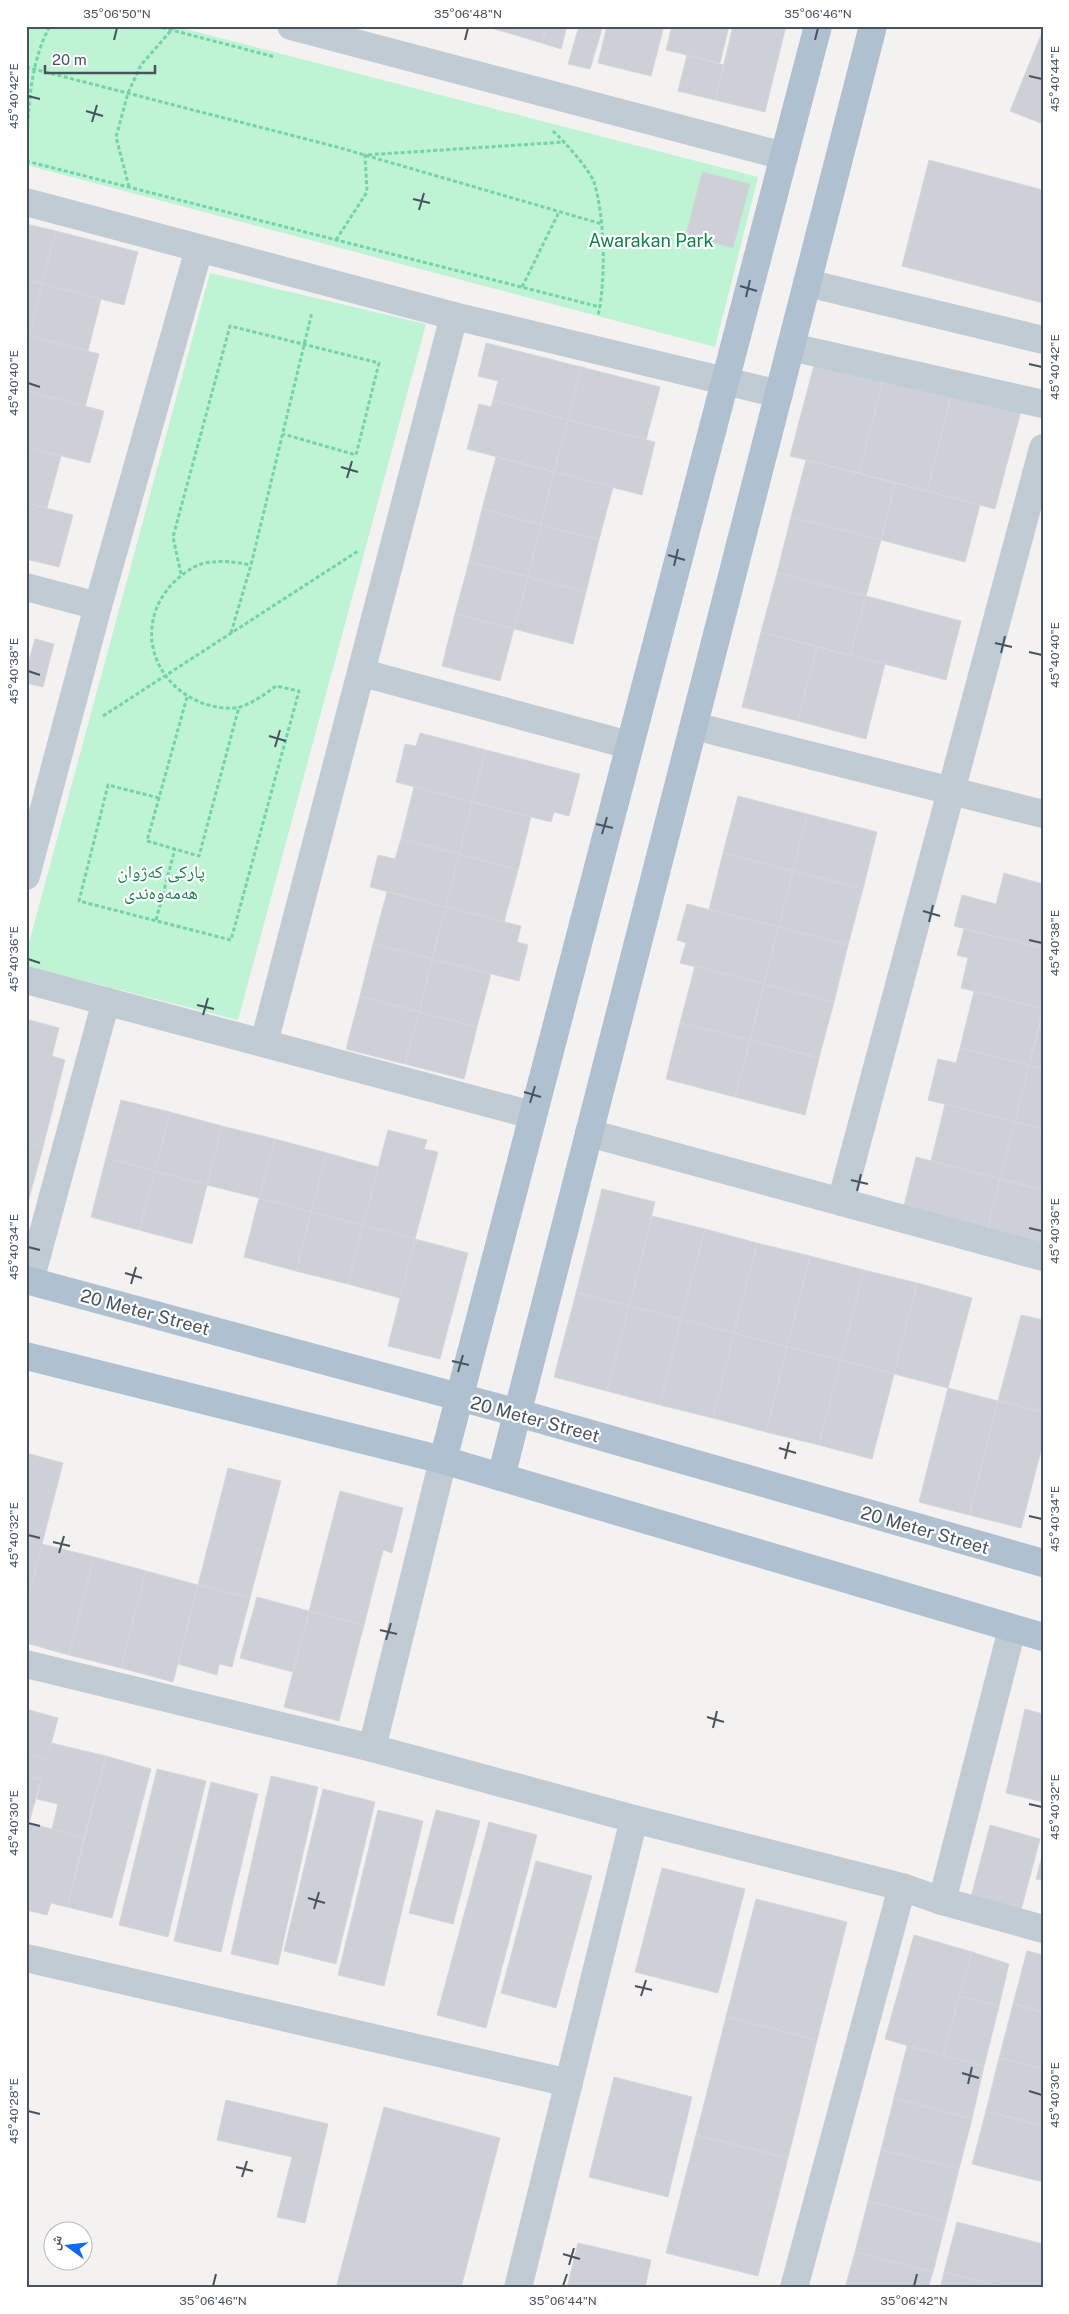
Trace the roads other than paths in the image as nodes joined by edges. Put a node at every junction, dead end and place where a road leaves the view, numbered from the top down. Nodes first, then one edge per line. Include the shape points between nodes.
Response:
1 (292, 26) edge
2 (818, 26) edge
3 (873, 26) edge
4 (320, 30) edge
5 (784, 156) junction
6 (26, 202) edge
7 (199, 249) junction
8 (808, 284) junction
9 (454, 316) junction
10 (1043, 340) edge
11 (791, 348) junction
12 (726, 381) junction
13 (779, 394) junction
14 (1043, 404) edge
15 (1043, 448) edge
16 (26, 587) edge
17 (98, 606) junction
18 (362, 673) junction
19 (694, 726) junction
20 (629, 745) junction
21 (952, 791) junction
22 (1043, 814) edge
23 (26, 876) edge
24 (26, 980) edge
25 (106, 1001) junction
26 (264, 1043) junction
27 (532, 1115) junction
28 (589, 1133) junction
29 (841, 1202) junction
30 (1043, 1257) edge
31 (28, 1281) edge
32 (26, 1356) edge
33 (458, 1398) junction
34 (518, 1413) junction
35 (442, 1460) junction
36 (501, 1477) junction
37 (1043, 1563) edge
38 (1012, 1628) junction
39 (1043, 1637) edge
40 (26, 1664) edge
41 (372, 1748) junction
42 (634, 1819) junction
43 (902, 1888) junction
44 (942, 1901) junction
45 (1043, 1929) edge
46 (26, 1958) edge
47 (569, 2083) junction
48 (518, 2288) edge
49 (794, 2288) edge

1 - 4 street
2 - 5 main road
3 - 8 main road
4 - 5 street
5 - 12 main road
6 - 7 street
7 - 9 street
7 - 17 street
8 - 10 street
8 - 11 main road
9 - 12 street
9 - 18 street
11 - 13 main road
11 - 14 street
12 - 13 street
12 - 20 main road
13 - 19 main road
15 - 21 street
16 - 17 street
17 - 23 street
18 - 20 street
18 - 26 street
19 - 21 street
19 - 28 main road
20 - 27 main road
21 - 22 street
21 - 29 street
24 - 25 street
25 - 26 street
25 - 31 street
26 - 27 street
27 - 33 main road
28 - 29 street
28 - 34 main road
29 - 30 street
31 - 33 main road, 20 Meter Street
32 - 35 main road
33 - 34 main road, 20 Meter Street
33 - 35 main road
34 - 36 main road
34 - 37 main road, 20 Meter Street
35 - 36 main road
35 - 41 street
36 - 38 main road
38 - 39 main road
38 - 44 street
40 - 41 street
41 - 42 street
42 - 43 street
42 - 47 street
43 - 44 street
43 - 49 street
44 - 45 street
46 - 47 street
47 - 48 street

